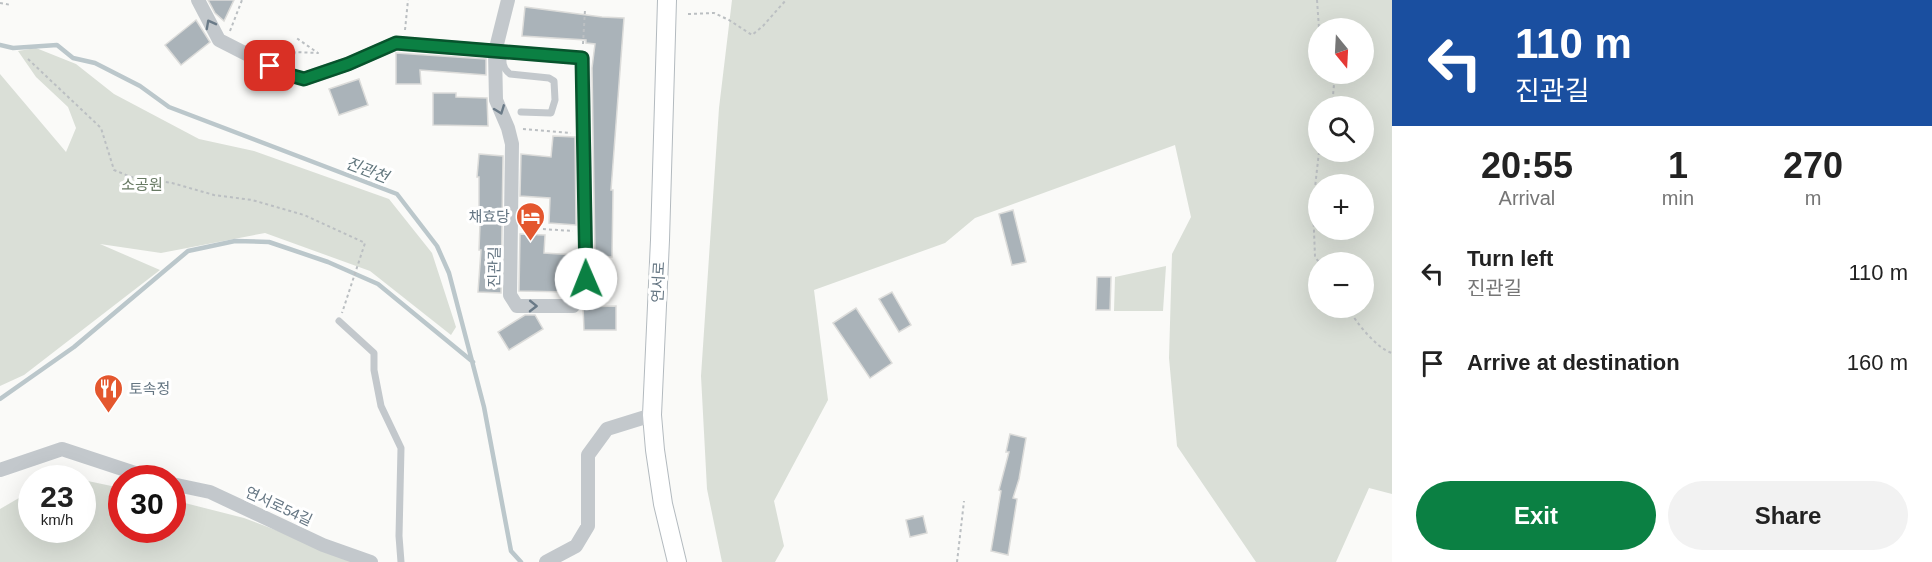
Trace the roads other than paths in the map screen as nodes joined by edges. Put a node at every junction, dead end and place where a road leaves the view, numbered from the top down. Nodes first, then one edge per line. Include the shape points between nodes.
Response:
1 (198, 0) edge
2 (508, 0) edge
3 (664, 0) edge
4 (500, 52) junction
5 (521, 112) dead end
6 (339, 321) road end
7 (652, 415) junction
8 (111, 465) edge
9 (0, 470) edge
10 (186, 487) edge
11 (371, 562) edge
12 (401, 562) edge
13 (546, 562) edge
14 (677, 562) edge

4 -> 1 street via 396,43 304,79 219,40
2 - 4 street, 진관길
3 - 7 main road, 연서로
4 -> 4 street, 진관길 via 496,100 512,144 510,295 517,306 573,306 586,279 582,58
4 - 5 lane via 510,74 554,81 551,113
6 - 12 lane via 374,353 381,406 401,447
7 - 13 street via 607,429 588,455 588,526 576,546
7 - 14 main road, 연서로 via 663,504
8 - 9 street via 62,449
10 - 11 street, 연서로54길 via 210,492

